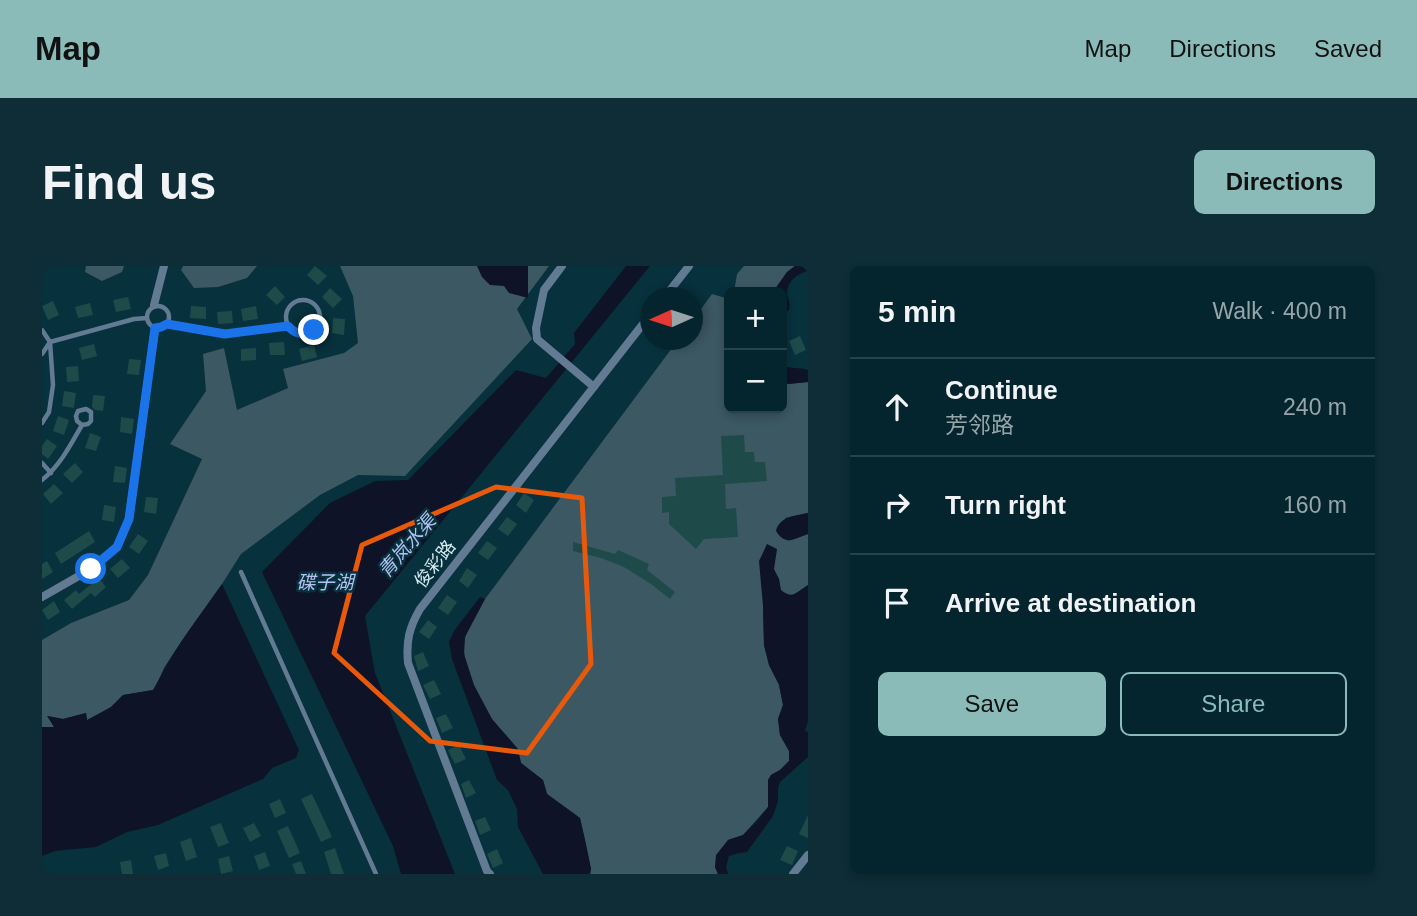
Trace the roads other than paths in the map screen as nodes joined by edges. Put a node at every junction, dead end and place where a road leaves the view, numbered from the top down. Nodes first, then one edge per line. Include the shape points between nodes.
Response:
1 (164, 266) edge
2 (562, 266) edge
3 (689, 266) edge
4 (673, 287) edge
5 (154, 306) junction
6 (146, 318) junction
7 (167, 324) junction
8 (288, 326) junction
9 (155, 328) junction
10 (640, 328) edge
11 (42, 330) edge
12 (50, 342) junction
13 (42, 354) edge
14 (594, 387) junction
15 (42, 423) edge
16 (82, 425) dead end
17 (42, 463) edge
18 (51, 474) junction
19 (42, 481) edge
20 (241, 572) dead end
21 (42, 597) edge
22 (808, 855) edge
23 (376, 874) edge
24 (489, 874) edge
25 (793, 874) edge

1 - 5 street
2 - 14 street via 544,290 537,339
3 - 4 street
5 - 6 lane
5 - 7 lane via 167,310
6 - 9 lane
6 - 12 lane
7 - 8 lane via 225,334
7 - 9 lane
8 - 8 lane via 297,333 314,330 320,318 316,305 302,299 292,304 286,313
9 - 21 street via 129,519 117,547 91,569
10 - 14 street, 俊彩路
11 - 12 lane
12 - 13 lane
12 - 15 lane via 53,385 49,412
14 - 24 street, 俊彩路 via 411,625 408,663
16 - 18 lane
17 - 18 lane
18 - 19 lane
20 - 23 lane
22 - 25 street

